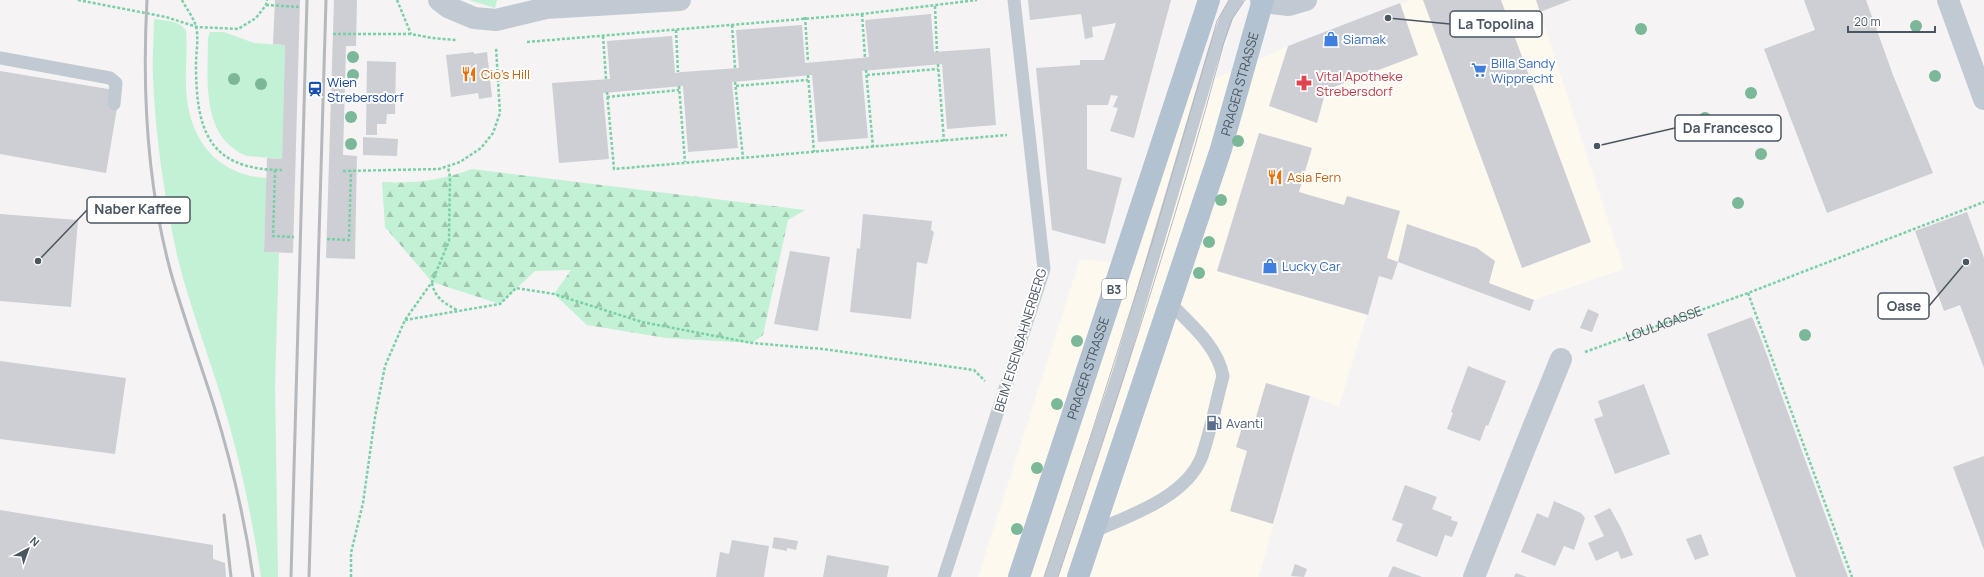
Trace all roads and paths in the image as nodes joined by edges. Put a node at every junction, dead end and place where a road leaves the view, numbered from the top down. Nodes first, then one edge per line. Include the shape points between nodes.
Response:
1 (78, 0) edge
2 (182, 0) edge
3 (267, 0) edge
4 (282, 0) edge
5 (397, 0) edge
6 (439, 0) edge
7 (680, 0) edge
8 (976, 0) edge
9 (1014, 0) edge
10 (1209, 0) edge
11 (1237, 0) edge
12 (1306, 0) edge
13 (1948, 0) edge
14 (1262, 1) edge
15 (539, 4) edge
16 (266, 5) junction
17 (282, 6) junction
18 (300, 6) dead end
19 (935, 6) junction
20 (862, 14) junction
21 (805, 18) junction
22 (732, 25) junction
23 (197, 27) junction
24 (676, 30) junction
25 (333, 34) dead end
26 (411, 34) junction
27 (603, 36) junction
28 (458, 40) dead end
29 (526, 42) dead end
30 (496, 44) dead end
31 (937, 52) dead end
32 (0, 58) edge
33 (865, 58) dead end
34 (808, 62) dead end
35 (938, 64) dead end
36 (735, 68) dead end
37 (938, 69) junction
38 (866, 70) dead end
39 (678, 72) dead end
40 (808, 75) dead end
41 (867, 75) junction
42 (606, 79) dead end
43 (808, 80) junction
44 (735, 82) dead end
45 (679, 86) dead end
46 (736, 86) junction
47 (679, 90) junction
48 (607, 92) dead end
49 (607, 97) junction
50 (1984, 99) edge
51 (114, 104) dead end
52 (1028, 134) junction
53 (944, 140) junction
54 (873, 147) junction
55 (814, 152) junction
56 (743, 158) junction
57 (685, 162) junction
58 (448, 167) junction
59 (275, 170) junction
60 (282, 170) dead end
61 (342, 171) dead end
62 (351, 171) junction
63 (1984, 202) edge
64 (294, 237) dead end
65 (326, 239) dead end
66 (432, 282) junction
67 (1748, 293) junction
68 (1169, 302) junction
69 (457, 310) junction
70 (404, 320) junction
71 (1561, 359) joint
72 (1006, 388) junction
73 (1092, 532) junction
74 (351, 577) edge
75 (944, 577) edge
76 (1019, 577) edge
77 (1051, 577) edge
78 (1078, 577) edge
79 (1474, 577) edge
80 (1852, 577) edge

1 - 23 path via 166,16
2 - 23 path
3 - 16 path
4 - 17 path
5 - 26 path
6 - 15 street via 462,13 485,20 516,16
7 - 15 street
8 - 19 path
9 - 52 lane, BEIM EISENBAHNERBERG
10 - 76 main road, PRAGER STRASSE / B3
11 - 77 lane via 1227,16 1214,52 1120,369
12 - 14 street via 1289,5
13 - 50 street
14 - 68 main road, PRAGER STRASSE via 1221,149
16 - 17 path
16 - 23 path via 256,18 238,29
17 - 18 path
19 - 20 path
19 - 31 path
20 - 21 path
20 - 33 path
21 - 22 path
21 - 34 path
22 - 24 path
22 - 36 path
23 - 59 path via 197,101 209,138 218,150 236,162
24 - 27 path
24 - 39 path
25 - 26 path
26 - 28 path
27 - 29 path
27 - 42 path
30 - 58 path via 500,107 496,127 481,148
32 - 51 lane via 110,78 116,83
35 - 37 path
37 - 41 path
37 - 53 path
38 - 41 path
40 - 43 path
41 - 54 path
43 - 46 path
43 - 55 path
44 - 46 path
45 - 47 path
46 - 56 path
47 - 49 path
47 - 57 path
48 - 49 path
49 - 57 path via 614,169
52 - 53 path
52 - 72 lane, BEIM EISENBAHNERBERG via 1044,269
53 - 54 path
54 - 55 path
55 - 56 path
56 - 57 path
58 - 62 path via 428,170
58 - 66 path via 449,241
59 - 60 path
59 - 64 path via 273,236
61 - 62 path
62 - 65 path via 348,240
63 - 67 path, LOULAGASSE
66 - 69 path via 434,293 442,302
66 - 70 path
67 - 71 path, LOULAGASSE
67 - 80 path
68 - 73 main road, PRAGER STRASSE
68 - 73 lane via 1213,349 1224,376 1202,456 1186,481 1172,493 1134,514
69 - 70 path
69 - 72 path via 500,304 516,288 554,294 642,322 752,343 823,349 974,370 987,383
70 - 74 path via 385,366 363,503 351,553
71 - 79 street
72 - 75 lane, BEIM EISENBAHNERBERG
73 - 78 main road, PRAGER STRASSE

